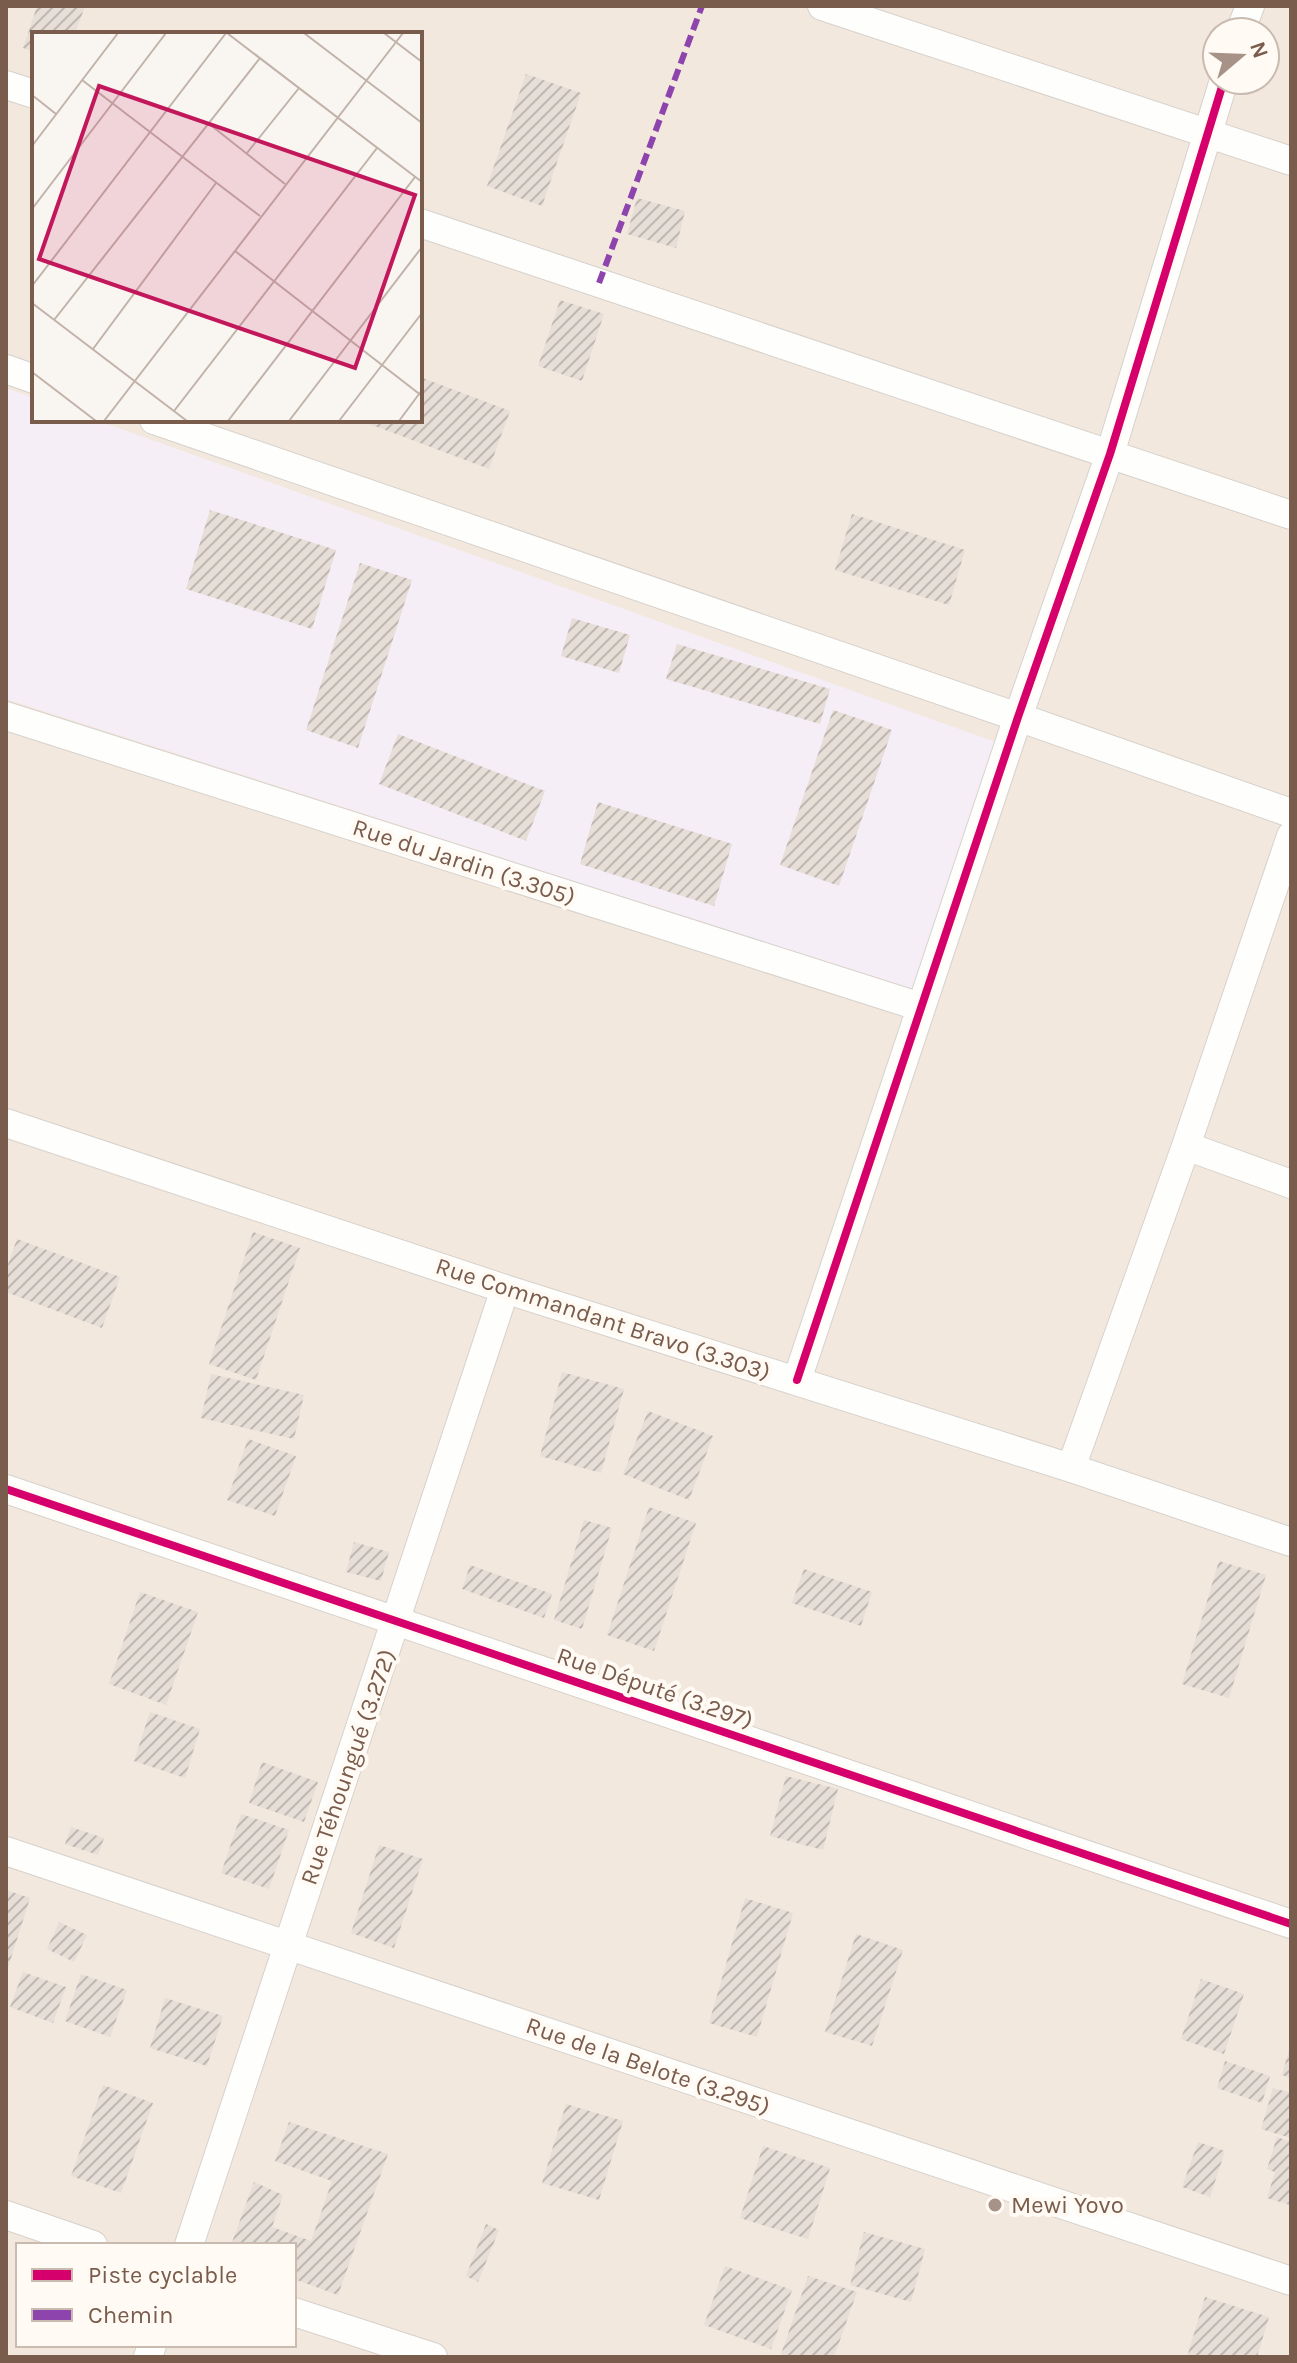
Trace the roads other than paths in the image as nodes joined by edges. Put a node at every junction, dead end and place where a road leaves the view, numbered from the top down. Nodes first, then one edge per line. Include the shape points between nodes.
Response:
1 (822, 6) edge
2 (6, 85) edge
3 (32, 93) edge
4 (1219, 96) edge
5 (1208, 134) junction
6 (1291, 161) edge
7 (422, 224) edge
8 (6, 369) edge
9 (32, 378) edge
10 (160, 422) edge
11 (1110, 454) junction
12 (1291, 515) edge
13 (6, 716) edge
14 (1018, 717) junction
15 (1291, 813) edge
16 (1291, 836) edge
17 (921, 1007) junction
18 (6, 1123) edge
19 (1186, 1146) junction
20 (1291, 1184) edge
21 (505, 1289) junction
22 (797, 1380) junction
23 (1071, 1468) junction
24 (6, 1489) edge
25 (1291, 1542) edge
26 (397, 1622) junction
27 (6, 1851) edge
28 (1291, 1924) edge
29 (288, 1945) junction
30 (6, 2215) edge
31 (87, 2243) edge
32 (190, 2243) edge
33 (1291, 2281) edge
34 (296, 2313) edge
35 (433, 2357) edge

1 - 5 street
2 - 3 street
4 - 5 street
5 - 6 street
5 - 11 street
7 - 11 street
8 - 9 street
10 - 14 street
11 - 12 street
11 - 14 street
13 - 17 street, Rue du Jardin (3.305)
14 - 15 street
14 - 17 street
16 - 19 street
17 - 22 street
18 - 21 street, Rue Commandant Bravo (3.303)
19 - 20 street
19 - 23 street
21 - 22 street, Rue Commandant Bravo (3.303)
21 - 26 street, Rue Téhoungué (3.272)
22 - 23 street, Rue Commandant Bravo (3.303)
23 - 25 street, Rue Commandant Bravo (3.303)
24 - 26 street, Rue Député (3.297)
26 - 28 street, Rue Député (3.297)
26 - 29 street, Rue Téhoungué (3.272)
27 - 29 street, Rue de la Belote (3.295)
29 - 32 street, Rue Téhoungué (3.272)
29 - 33 street, Rue de la Belote (3.295)
30 - 31 street
34 - 35 street

